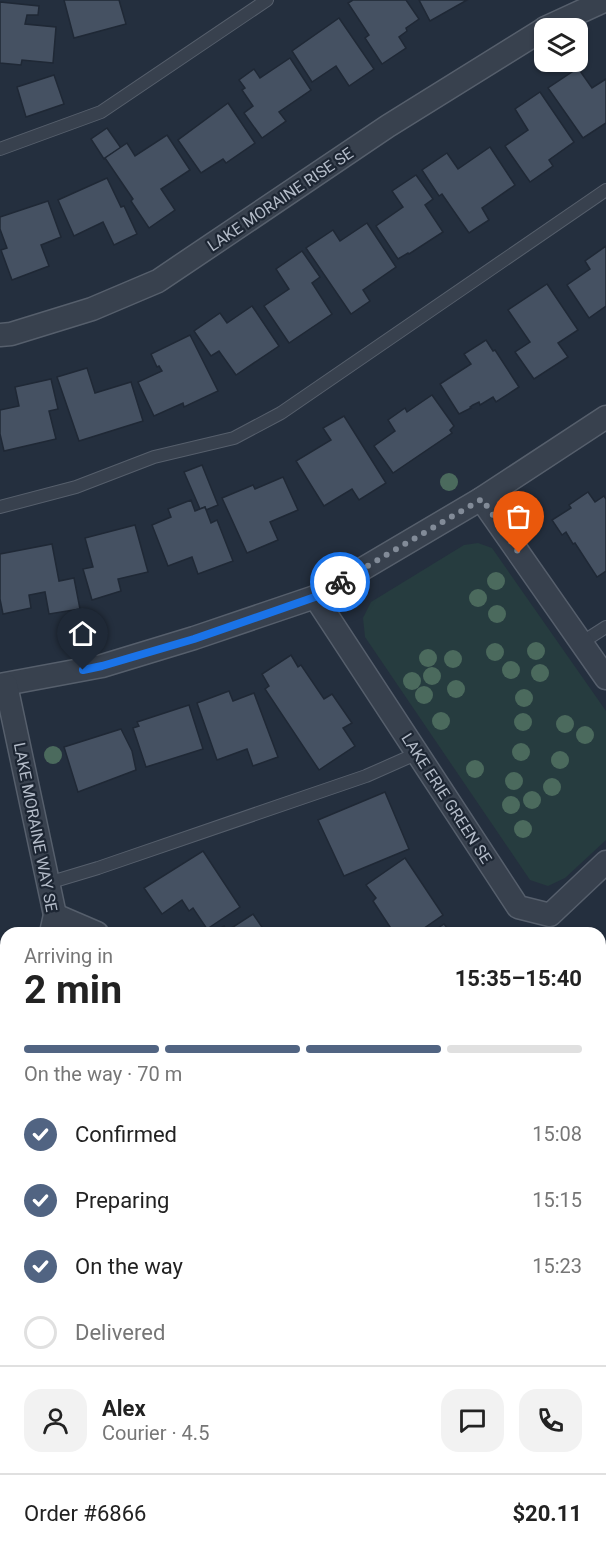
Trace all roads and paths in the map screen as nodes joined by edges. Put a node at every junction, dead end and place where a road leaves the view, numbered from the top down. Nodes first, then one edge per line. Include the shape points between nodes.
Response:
1 (267, 0) edge
2 (606, 0) edge
3 (568, 18) edge
4 (534, 36) edge
5 (0, 149) edge
6 (606, 190) edge
7 (0, 335) edge
8 (606, 417) edge
9 (482, 499) junction
10 (0, 507) edge
11 (315, 597) junction
12 (606, 627) edge
13 (581, 643) junction
14 (606, 678) edge
15 (3, 685) edge
16 (418, 753) junction
17 (606, 862) edge
18 (48, 883) junction
19 (53, 924) edge

1 - 5 lane via 101,112
2 - 3 street, LAKE MORAINE RISE SE
4 - 7 street, LAKE MORAINE RISE SE via 388,126 158,281 92,309
6 - 10 lane via 281,414 234,438 154,457 76,487
8 - 9 street
9 - 11 street
9 - 13 street
11 - 15 street via 102,666
11 - 16 street, LAKE ERIE GREEN SE
12 - 13 lane
13 - 14 street
15 - 18 street, LAKE MORAINE WAY SE
16 - 17 street, LAKE ERIE GREEN SE via 518,907 550,915
16 - 18 lane via 366,776
18 - 19 street, LAKE MORAINE WAY SE

